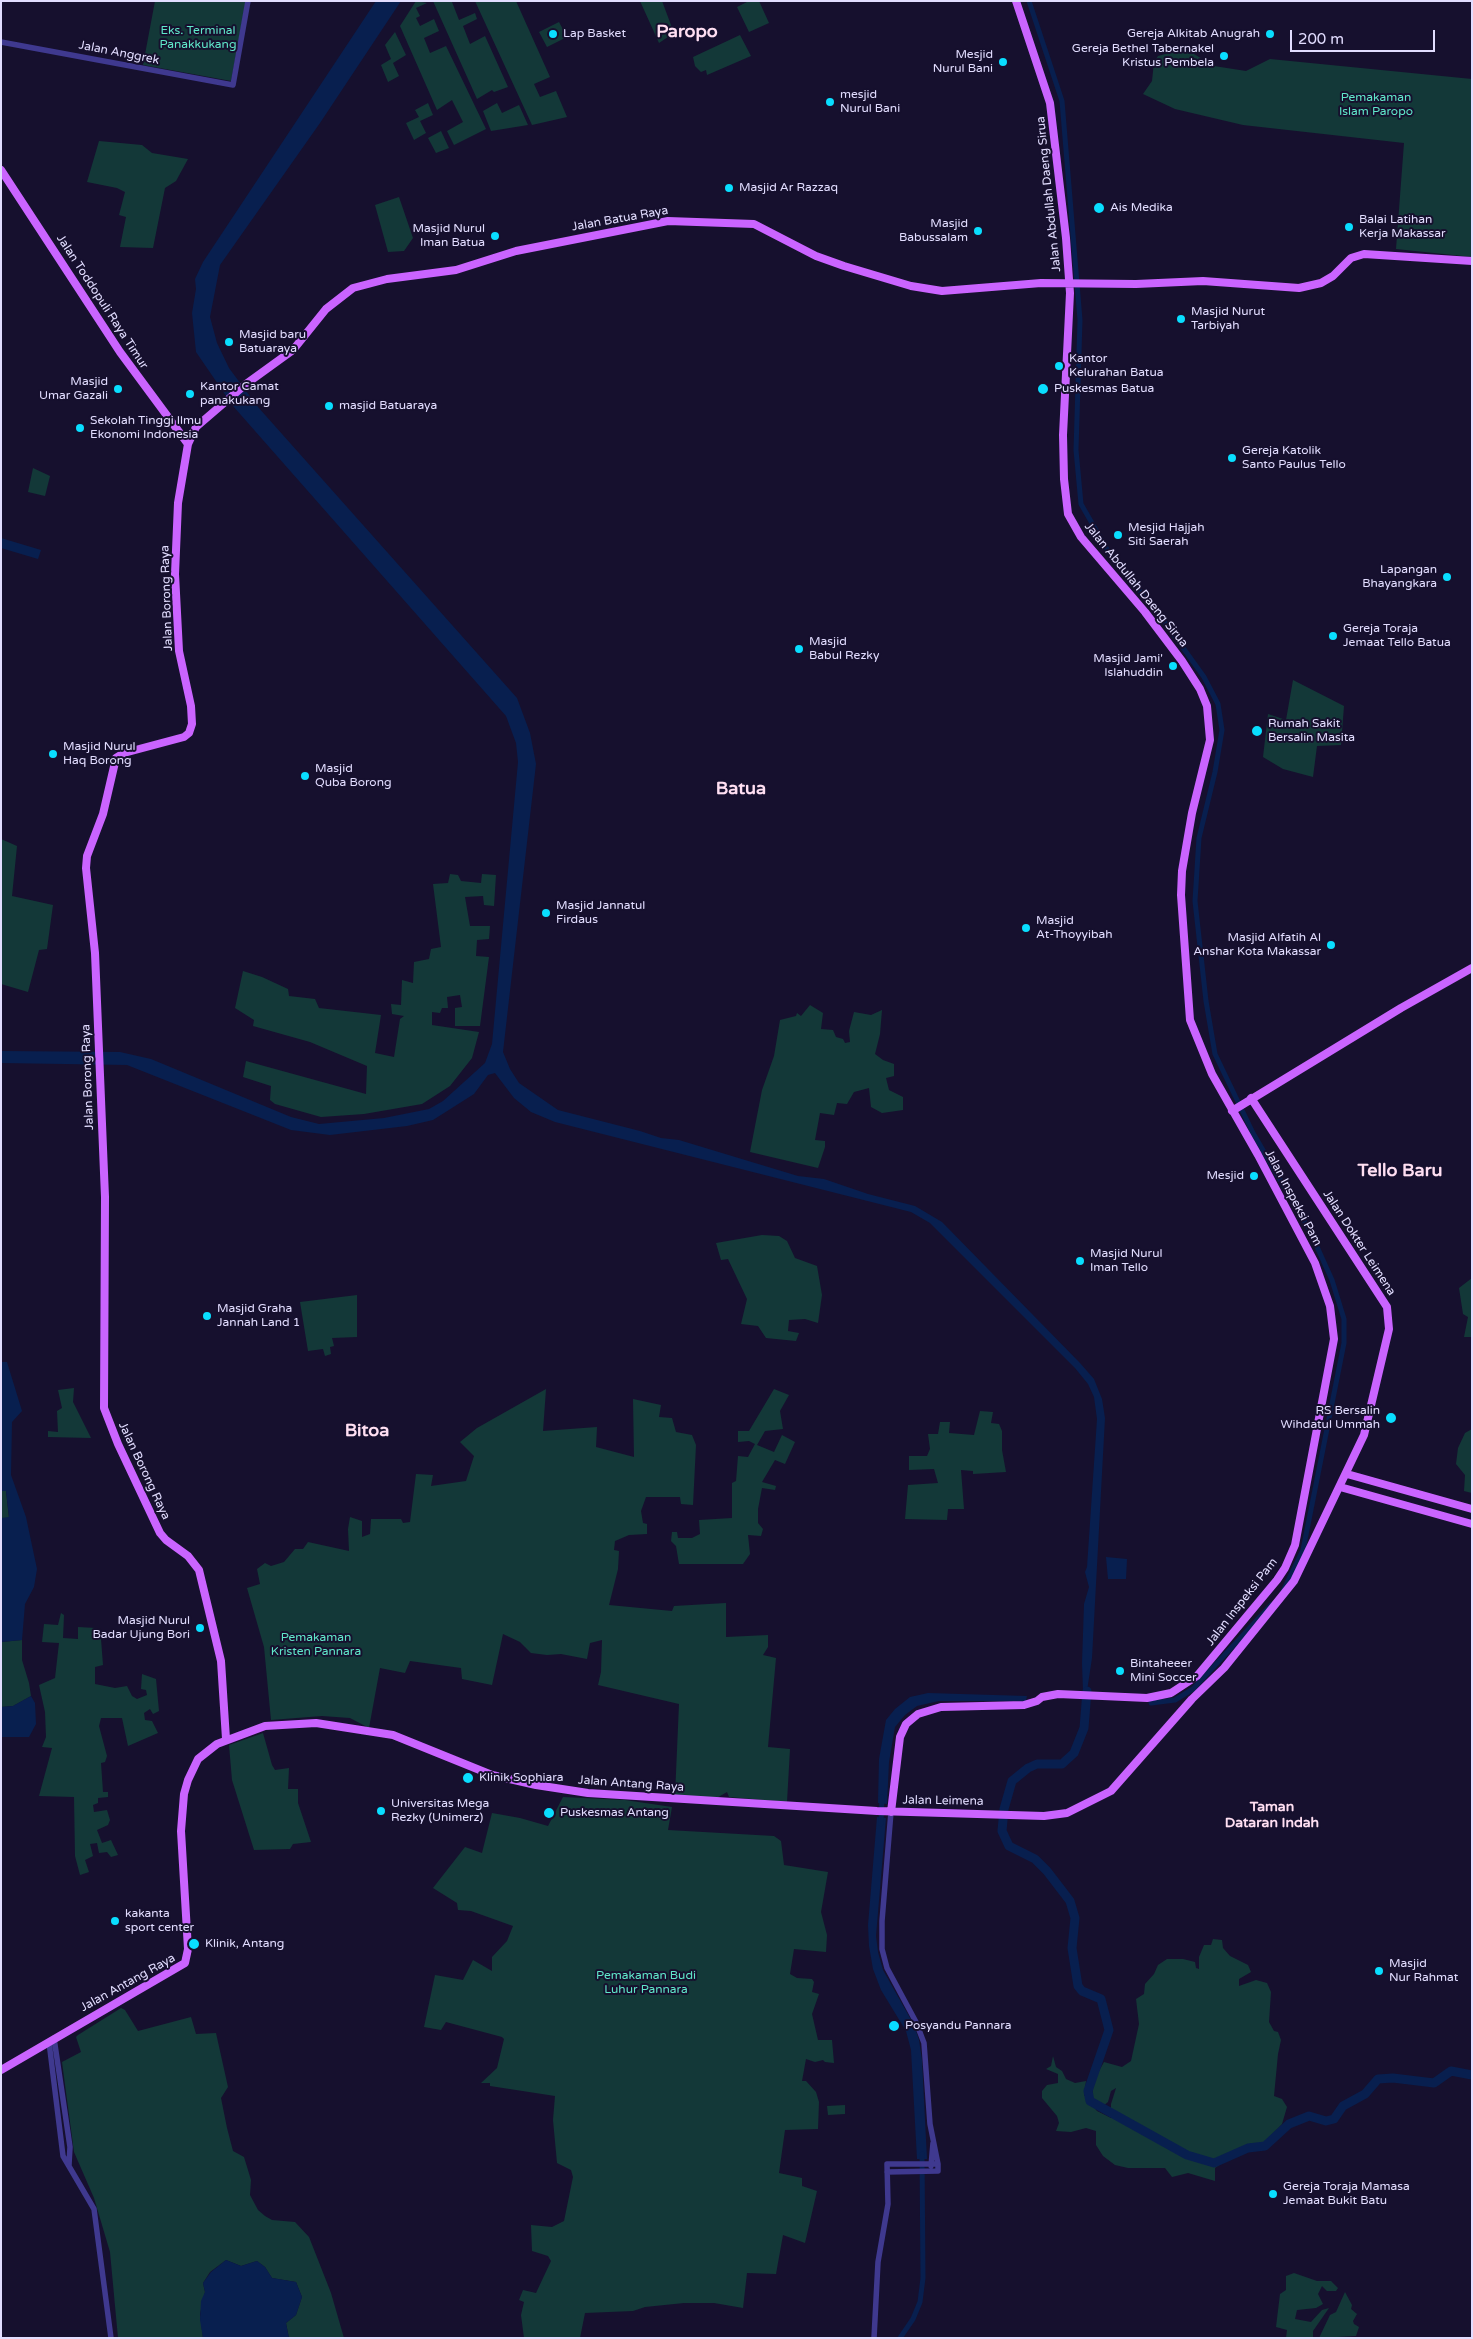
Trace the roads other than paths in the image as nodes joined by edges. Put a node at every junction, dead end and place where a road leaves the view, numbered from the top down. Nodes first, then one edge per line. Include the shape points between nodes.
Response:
1 (248, 1) edge
2 (1016, 1) edge
3 (1, 42) edge
4 (1, 170) edge
5 (1472, 261) edge
6 (1056, 283) junction
7 (1071, 283) junction
8 (1069, 302) junction
9 (188, 444) junction
10 (1472, 969) edge
11 (1251, 1102) junction
12 (1234, 1109) junction
13 (1347, 1474) junction
14 (1340, 1487) junction
15 (1472, 1509) edge
16 (1472, 1524) edge
17 (1206, 1665) junction
18 (1217, 1675) junction
19 (226, 1739) junction
20 (877, 1811) joint
21 (892, 1812) junction
22 (1008, 1813) joint
23 (51, 2040) junction
24 (1, 2070) edge
25 (934, 2141) junction
26 (931, 2164) junction
27 (938, 2164) junction
28 (930, 2171) junction
29 (887, 2172) junction
30 (111, 2338) edge
31 (874, 2338) edge

1 - 3 street, Jalan Anggrek via 233,85
2 - 7 main road, Jalan Abdullah Daeng Sirua via 1041,71 1053,118
4 - 9 main road, Jalan Toddopuli Raya Timur via 120,352
5 - 7 main road, Jalan Batua Raya via 1364,254 1351,258 1320,284 1299,288 1216,281
6 - 7 main road, Jalan Batua Raya
6 - 8 main road
6 - 9 main road, Jalan Batua Raya via 934,290 816,256 754,224 668,221 516,251 456,270 386,279 353,288 326,309 293,350 204,420
7 - 8 main road, Jalan Abdullah Daeng Sirua
8 - 12 main road, Jalan Abdullah Daeng Sirua via 1063,435 1068,514 1081,538 1145,612 1187,668 1208,712 1210,740 1182,871 1186,990 1192,1027 1212,1074
9 - 19 main road, Jalan Borong Raya via 178,503 175,574 179,651 193,721 189,733 184,736 124,753 113,762 103,814 86,864 95,953 106,1242 104,1408 160,1532 199,1570 221,1661
10 - 11 main road via 1460,973 1264,1091
11 - 12 main road
11 - 13 main road, Jalan Dokter Leimena via 1387,1307 1388,1329 1377,1382 1364,1435
12 - 17 main road, Jalan Inspeksi Pam via 1315,1263 1330,1306 1334,1339 1295,1545 1277,1580
13 - 14 main road, Jalan Dokter Leimena
13 - 15 main road
14 - 16 main road
14 - 18 main road, Jalan Dokter Leimena via 1294,1581
17 - 18 main road
17 - 21 main road, Jalan Inspeksi Pam via 1186,1685 1159,1697 1078,1694 1042,1697 1024,1705 941,1707 918,1714 906,1724 900,1737
18 - 22 main road, Jalan Dokter Leimena via 1111,1791 1067,1813 1044,1816
19 - 20 main road, Jalan Antang Raya via 265,1726 333,1725 393,1735 492,1775 554,1788
19 - 23 main road, Jalan Antang Raya via 198,1760 184,1794 182,1863 188,1950 186,1963
20 - 21 main road, Jalan Leimena
21 - 22 main road, Jalan Leimena
21 - 25 street via 882,1948 887,1968 924,2043
23 - 24 main road
23 - 30 street via 61,2143 64,2156 94,2209
25 - 26 street
25 - 27 street
26 - 27 street
26 - 28 street
26 - 29 street via 888,2164
27 - 28 street via 938,2171
28 - 29 street
29 - 31 street

